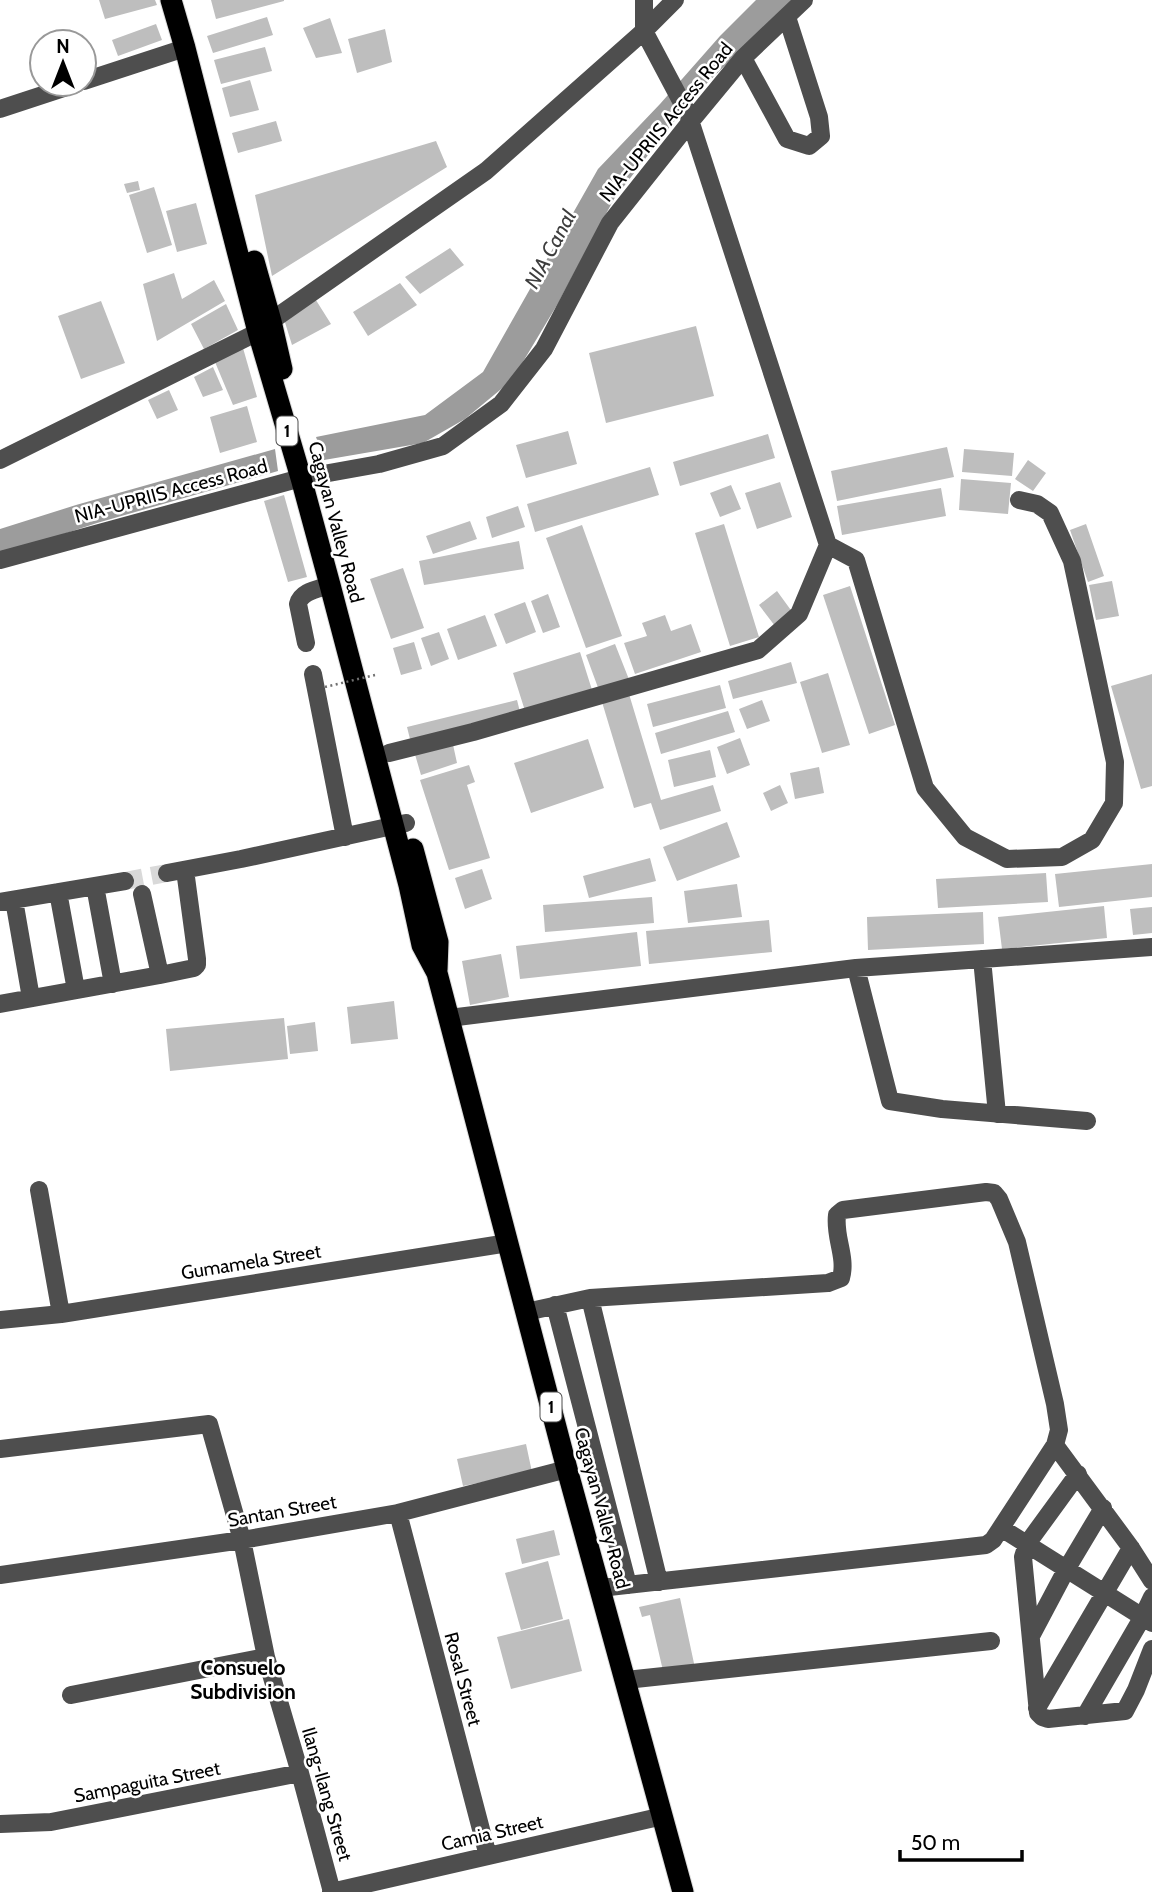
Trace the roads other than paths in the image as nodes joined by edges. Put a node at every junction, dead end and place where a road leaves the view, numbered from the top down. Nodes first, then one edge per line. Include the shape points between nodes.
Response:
1 (171, 0) edge
2 (185, 0) edge
3 (643, 0) edge
4 (675, 0) edge
5 (804, 0) edge
6 (787, 17) junction
7 (644, 31) junction
8 (186, 48) junction
9 (743, 58) junction
10 (98, 76) edge
11 (33, 98) edge
12 (0, 109) edge
13 (690, 118) junction
14 (265, 327) junction
15 (0, 460) edge
16 (307, 476) junction
17 (1019, 500) dead end
18 (828, 545) junction
19 (0, 560) edge
20 (330, 585) junction
21 (306, 643) dead end
22 (319, 680) road end
23 (389, 753) junction
24 (400, 825) junction
25 (345, 837) junction
26 (125, 881) tunnel mouth
27 (95, 886) junction
28 (58, 892) junction
29 (142, 894) dead end
30 (7, 901) edge
31 (1152, 947) edge
32 (982, 958) junction
33 (856, 968) junction
34 (160, 975) junction
35 (113, 984) junction
36 (76, 990) junction
37 (31, 998) junction
38 (0, 1004) edge
39 (449, 1018) junction
40 (997, 1114) junction
41 (1087, 1121) dead end
42 (39, 1190) dead end
43 (508, 1243) junction
44 (590, 1298) junction
45 (555, 1306) junction
46 (526, 1312) junction
47 (61, 1314) junction
48 (0, 1320) edge
49 (1055, 1445) junction
50 (0, 1449) edge
51 (568, 1469) junction
52 (1078, 1474) junction
53 (1103, 1508) junction
54 (398, 1513) junction
55 (1001, 1528) junction
56 (242, 1540) junction
57 (1027, 1544) junction
58 (1132, 1548) junction
59 (1066, 1570) junction
60 (0, 1575) edge
61 (1152, 1581) edge
62 (659, 1582) junction
63 (628, 1585) junction
64 (600, 1588) junction
65 (1103, 1593) junction
66 (1152, 1597) edge
67 (1147, 1620) edge
68 (1031, 1637) junction
69 (991, 1641) dead end
70 (1152, 1649) edge
71 (266, 1657) junction
72 (626, 1680) junction
73 (71, 1695) dead end
74 (1037, 1708) junction
75 (1085, 1716) junction
76 (300, 1773) junction
77 (663, 1816) junction
78 (0, 1824) edge
79 (488, 1856) junction
80 (332, 1892) edge
81 (683, 1892) edge

1 - 8 highway, Cagayan Valley Road / 1
2 - 14 highway, Cagayan Valley Road / 1 via 232,169
3 - 7 street
4 - 7 street
5 - 6 street, NIA-UPRIIS Access Road
6 - 9 street, NIA-UPRIIS Access Road
6 - 9 street via 821,136 809,146 787,139
7 - 13 street
7 - 14 street via 486,171
8 - 10 street
8 - 14 highway, Cagayan Valley Road / 1
9 - 13 street, NIA-UPRIIS Access Road
11 - 12 street
13 - 16 street, NIA-UPRIIS Access Road via 610,223 544,349 501,404 443,446 379,464
13 - 18 street
14 - 15 street
14 - 16 highway, Cagayan Valley Road / 1 via 282,369
16 - 19 street, NIA-UPRIIS Access Road
16 - 20 highway, Cagayan Valley Road / 1
16 - 23 highway, Cagayan Valley Road / 1
17 - 18 street via 1050,513 1072,561 1115,762 1114,803 1092,840 1062,857 1007,859 965,837 925,788 856,560
18 - 23 street via 799,614 758,650
20 - 21 street via 299,599
20 - 24 highway, Cagayan Valley Road / 1
22 - 25 street
23 - 24 highway, Cagayan Valley Road / 1
24 - 25 street
24 - 39 highway, Cagayan Valley Road / 1 via 425,888
25 - 34 street via 176,871 197,965
26 - 27 street
27 - 28 street
27 - 35 street
28 - 30 street
28 - 36 street
29 - 34 street
30 - 37 street
31 - 32 street
32 - 33 street
32 - 40 street
33 - 39 street
33 - 40 street via 890,1101
34 - 35 street
35 - 36 street
36 - 37 street
37 - 38 street
39 - 43 highway, Cagayan Valley Road / 1
40 - 41 street
42 - 47 street
43 - 46 highway, Cagayan Valley Road / 1
43 - 47 street, Gumamela Street
44 - 45 street
44 - 49 street via 828,1283 841,1278 844,1268 835,1224 843,1210 994,1193 1017,1242 1058,1421
44 - 62 street
45 - 46 street
45 - 63 street
46 - 51 highway, Cagayan Valley Road / 1
47 - 48 street, Gumamela Street
49 - 52 street
49 - 55 street
50 - 56 street, Ilang-Ilang Street via 209,1424
51 - 54 street, Santan Street
51 - 64 highway, Cagayan Valley Road / 1
52 - 53 street
52 - 57 street
53 - 58 street
53 - 59 street
54 - 56 street, Santan Street
54 - 79 street, Rosal Street
55 - 57 street
55 - 62 street via 986,1545
56 - 60 street, Santan Street
56 - 71 street, Ilang-Ilang Street
57 - 59 street
57 - 68 street via 1023,1557
58 - 61 street
58 - 65 street
59 - 65 street
59 - 68 street
62 - 63 street
63 - 64 street
64 - 72 highway, Cagayan Valley Road / 1
65 - 67 street
65 - 74 street
66 - 67 street
67 - 75 street
68 - 74 street
69 - 72 street
70 - 75 street via 1125,1712
71 - 73 street
71 - 76 street, Ilang-Ilang Street
72 - 77 highway, Cagayan Valley Road / 1
74 - 75 street via 1048,1719
76 - 78 street, Sampaguita Street via 51,1822
76 - 80 street, Ilang-Ilang Street
77 - 79 street, Camia Street
77 - 81 highway, Cagayan Valley Road / 1
79 - 80 street, Camia Street

